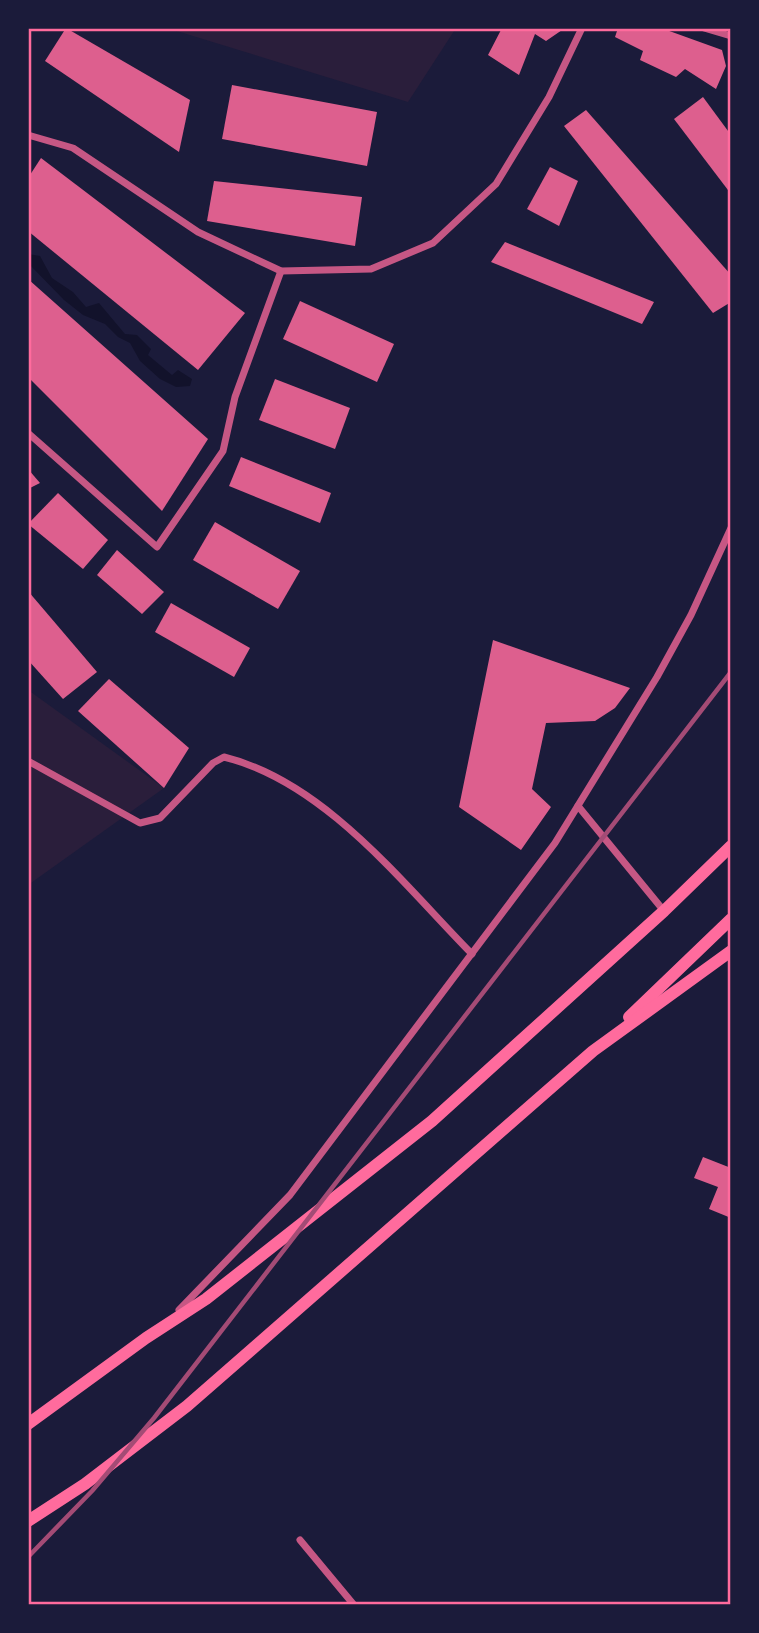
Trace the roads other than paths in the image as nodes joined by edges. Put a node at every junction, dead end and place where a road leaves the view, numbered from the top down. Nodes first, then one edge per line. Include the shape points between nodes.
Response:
1 (582, 28) edge
2 (704, 28) edge
3 (731, 36) edge
4 (28, 135) edge
5 (281, 271) junction
6 (28, 433) edge
7 (731, 528) edge
8 (28, 761) edge
9 (578, 806) junction
10 (731, 846) edge
11 (664, 911) junction
12 (731, 919) edge
13 (731, 951) edge
14 (472, 954) junction
15 (593, 1051) junction
16 (146, 1338) junction
17 (28, 1424) edge
18 (28, 1521) edge
19 (300, 1540) dead end
20 (354, 1605) edge

1 - 5 street via 549,97 496,184 433,243 371,269
2 - 3 street
4 - 5 street via 73,148 198,232
5 - 6 street via 235,397 223,452 157,547
7 - 9 street via 657,677
8 - 14 street via 141,822 160,818 224,757 276,776 348,825
9 - 11 street
9 - 14 street
10 - 11 main road
11 - 16 main road via 432,1121 206,1299
12 - 15 main road
13 - 15 main road
14 - 16 street via 290,1195 181,1309
15 - 18 main road via 187,1406 85,1485
16 - 17 main road
19 - 20 street

